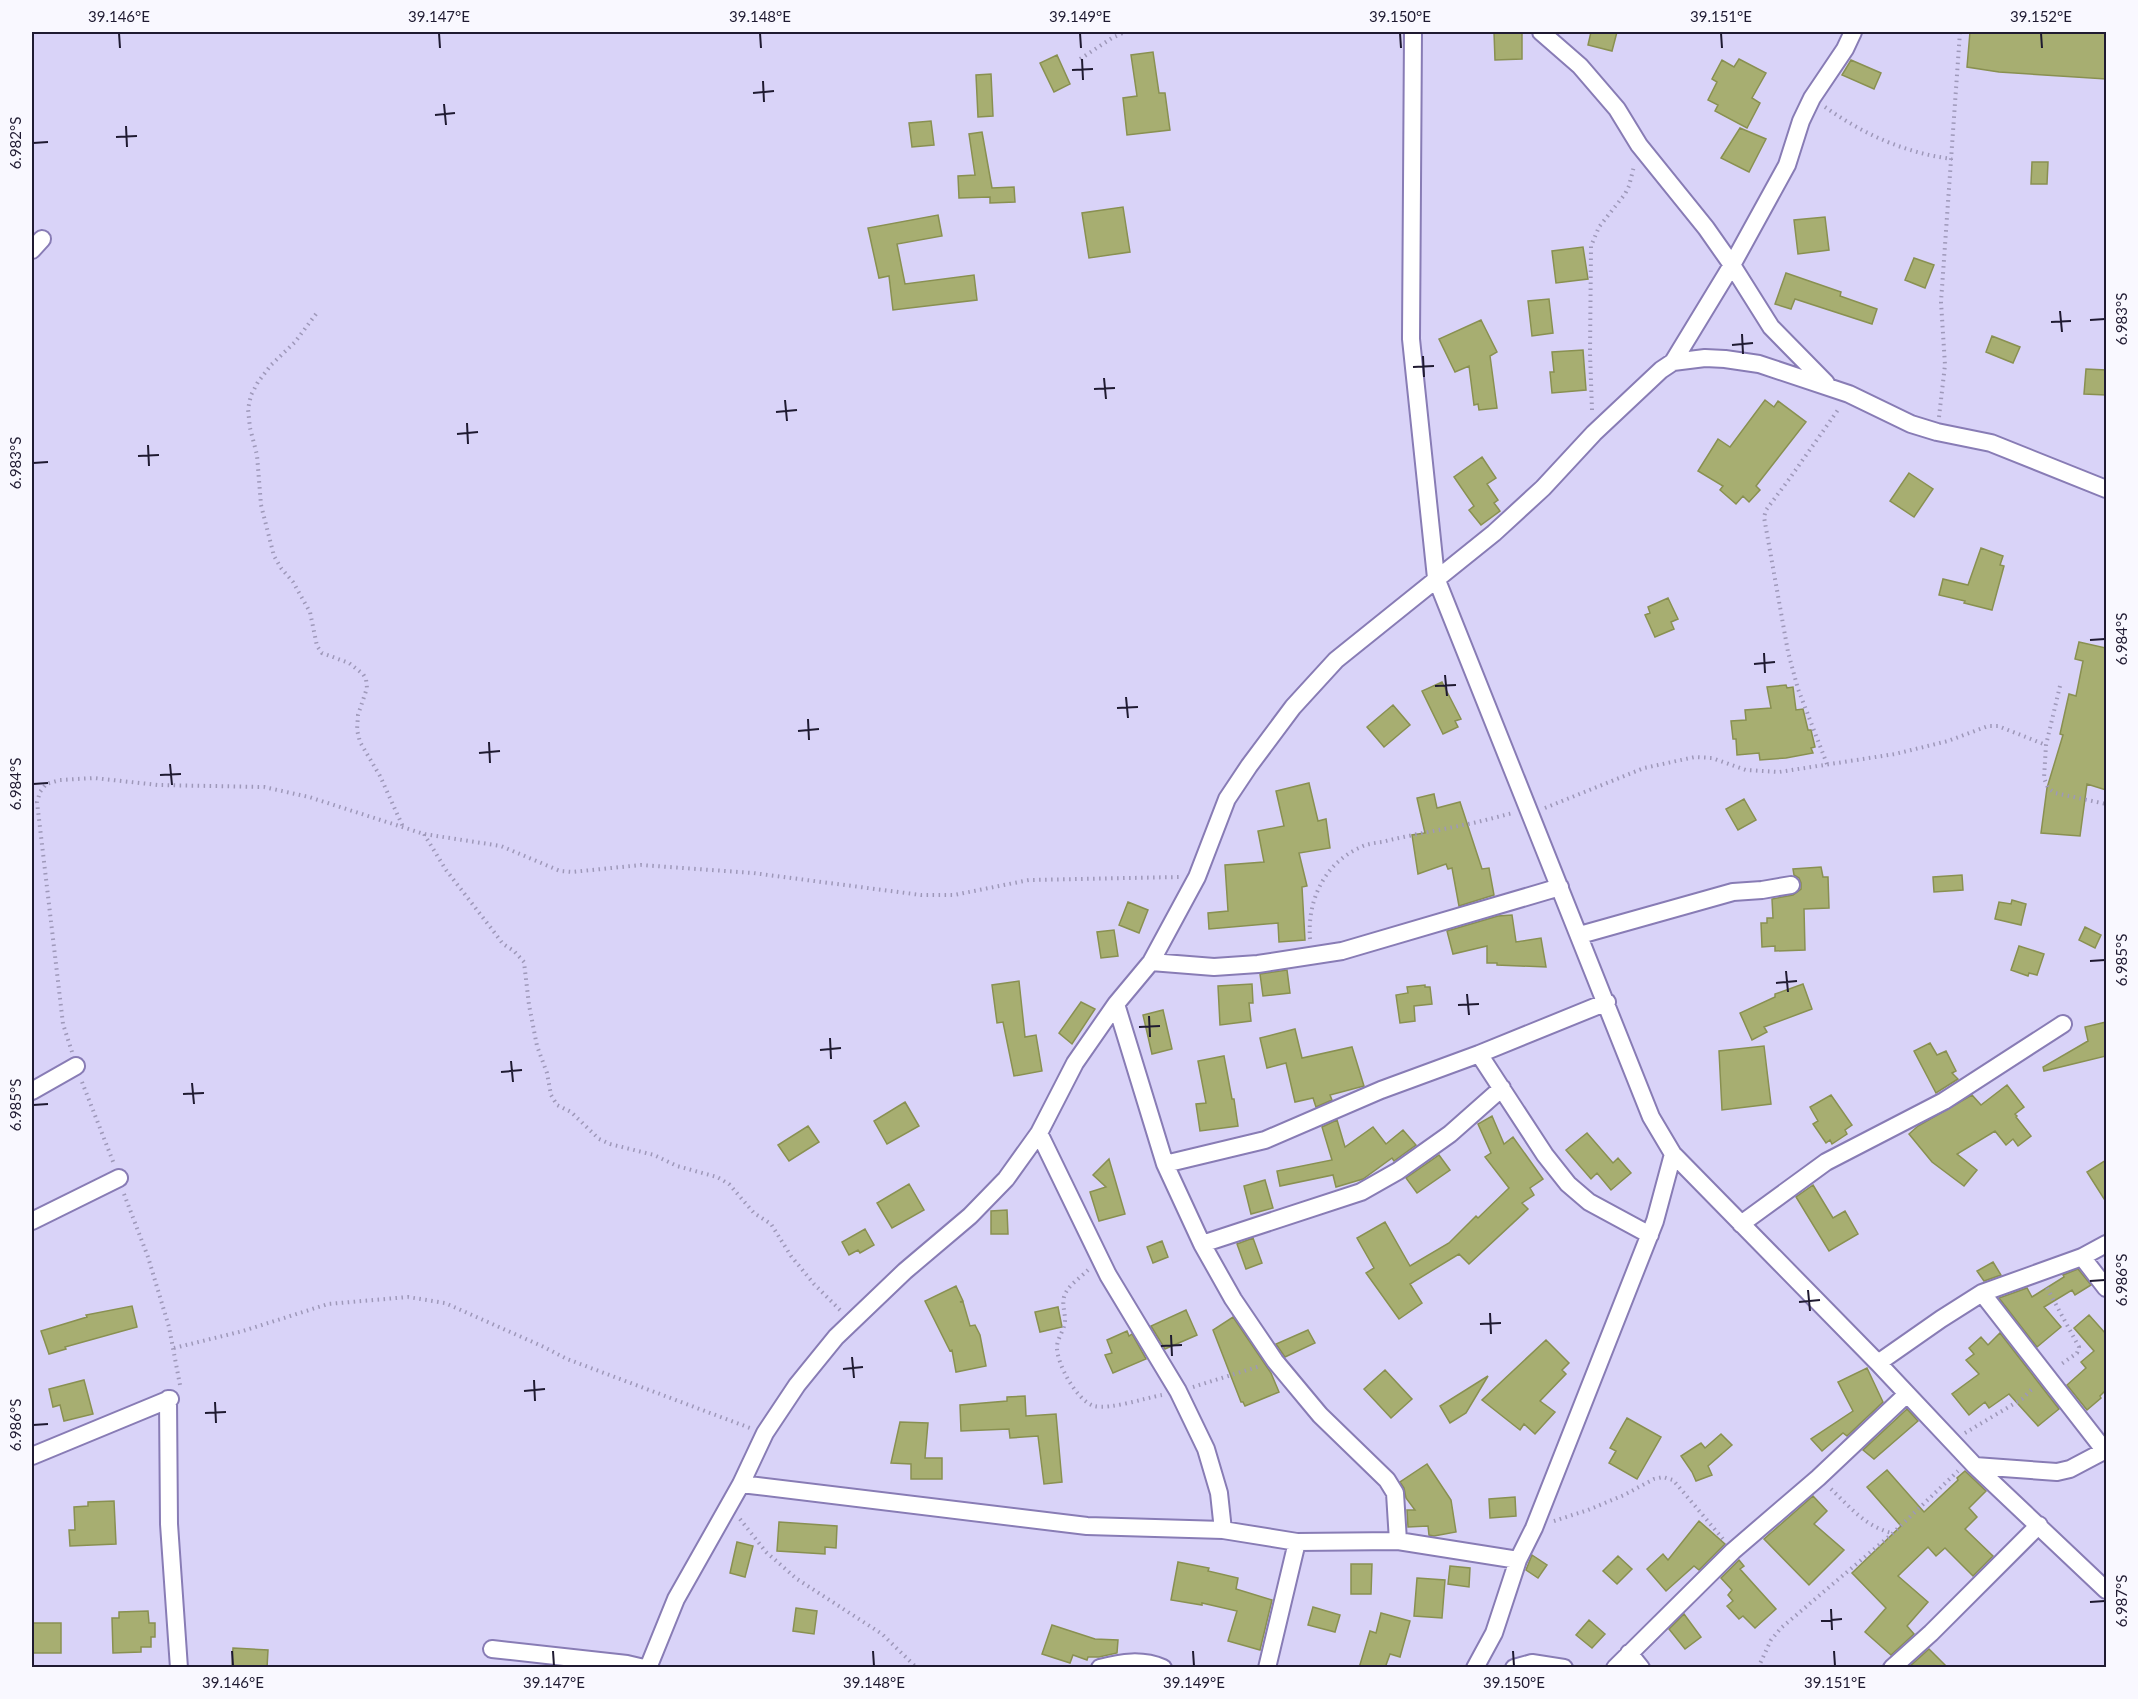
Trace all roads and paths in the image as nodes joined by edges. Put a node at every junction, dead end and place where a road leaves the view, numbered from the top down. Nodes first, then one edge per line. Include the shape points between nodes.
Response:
1 (1125, 32) edge
2 (1413, 32) edge
3 (1541, 32) edge
4 (1853, 32) edge
5 (1960, 32) edge
6 (1080, 59) dead end
7 (1812, 98) junction
8 (1639, 145) junction
9 (1952, 159) junction
10 (1732, 266) junction
11 (316, 314) dead end
12 (1673, 362) junction
13 (1828, 386) junction
14 (1849, 394) junction
15 (1937, 432) junction
16 (1594, 433) junction
17 (2106, 489) edge
18 (1436, 578) junction
19 (2060, 686) dead end
20 (2046, 745) junction
21 (1827, 764) junction
22 (2106, 804) edge
23 (1529, 811) junction
24 (404, 829) junction
25 (424, 834) junction
26 (1197, 877) junction
27 (1791, 885) dead end
28 (1560, 887) junction
29 (1580, 935) junction
30 (1311, 957) junction
31 (1151, 962) junction
32 (1607, 1002) junction
33 (1116, 1004) junction
34 (2063, 1024) dead end
35 (1479, 1054) junction
36 (76, 1066) junction
37 (1502, 1088) junction
38 (32, 1091) edge
39 (1039, 1133) junction
40 (1673, 1154) junction
41 (1165, 1164) junction
42 (119, 1178) junction
43 (32, 1221) edge
44 (1741, 1224) junction
45 (1650, 1234) junction
46 (1202, 1244) junction
47 (2106, 1244) edge
48 (2082, 1257) junction
49 (1100, 1260) junction
50 (2038, 1272) junction
51 (2106, 1288) edge
52 (1982, 1293) junction
53 (852, 1322) junction
54 (174, 1348) junction
55 (1275, 1361) junction
56 (1878, 1364) junction
57 (2047, 1375) junction
58 (1178, 1391) junction
59 (1907, 1394) junction
60 (169, 1399) junction
61 (765, 1433) junction
62 (1952, 1441) junction
63 (2106, 1450) edge
64 (32, 1456) edge
65 (1972, 1463) junction
66 (1818, 1478) junction
67 (741, 1484) junction
68 (728, 1505) junction
69 (2039, 1525) junction
70 (1534, 1528) junction
71 (1223, 1530) junction
72 (1893, 1533) junction
73 (1398, 1541) junction
74 (1297, 1542) junction
75 (1733, 1551) junction
76 (1518, 1560) junction
77 (2106, 1590) edge
78 (492, 1649) dead end
79 (1629, 1653) junction
80 (179, 1668) edge
81 (646, 1668) edge
82 (917, 1668) edge
83 (1100, 1668) edge
84 (1163, 1668) edge
85 (1267, 1668) edge
86 (1475, 1668) edge
87 (1514, 1668) edge
88 (1564, 1668) edge
89 (1615, 1668) edge
90 (1641, 1668) edge
91 (1758, 1668) edge
92 (1892, 1668) edge

1 - 6 path
2 - 18 street via 1411,339
3 - 8 street via 1580,66 1617,110
4 - 7 street
5 - 9 path
7 - 9 path via 1864,132 1925,156
7 - 10 street via 1787,165
8 - 10 street
8 - 16 path via 1629,186 1599,227 1591,246
9 - 15 path via 1941,302 1945,365
10 - 12 street
10 - 13 street via 1771,327
11 - 24 path via 271,365 251,395 248,409 261,505 274,556 310,612 317,646 322,653 349,663 366,679 358,715 360,742
12 - 13 street via 1705,358 1759,364
12 - 16 street via 1646,382
13 - 14 street
14 - 15 street
14 - 21 path via 1764,517 1788,652
15 - 17 street via 1991,443
16 - 18 street via 1543,488
18 - 23 street
18 - 26 street via 1336,660 1293,707 1227,799
19 - 20 path
20 - 21 path via 1998,726 1988,726 1937,744
20 - 22 path via 2044,778 2048,788
21 - 23 path via 1766,772 1746,770 1712,758 1678,759
23 - 28 street
23 - 30 path via 1360,847 1338,861 1316,892 1309,931
24 - 25 path
24 - 36 path via 309,797 264,787 158,785 94,778 46,784 37,802 63,1024
25 - 26 path via 501,846 560,871 641,865 753,873 921,895 954,895 1029,880
25 - 53 path via 446,870 503,944 524,962 535,1036 557,1105 571,1112 599,1139 729,1184 754,1213 771,1224 799,1265
26 - 31 street
27 - 29 street via 1732,892
28 - 29 street
28 - 30 street
29 - 32 street
30 - 31 street via 1214,967
31 - 33 street
32 - 35 street
32 - 40 street via 1651,1117
33 - 39 street via 1075,1062
33 - 41 street
34 - 44 street via 1944,1101 1826,1162
35 - 37 street
35 - 41 street via 1381,1090 1265,1140
36 - 38 street
36 - 42 path
37 - 45 street via 1568,1184 1589,1202
37 - 46 street via 1450,1134 1362,1192
39 - 49 street
39 - 53 street via 1006,1179 970,1216
40 - 44 street
40 - 45 street
41 - 46 street
42 - 43 street
42 - 54 path via 148,1257
44 - 56 street
45 - 70 street
46 - 55 street
47 - 48 street
48 - 50 street
48 - 51 street
49 - 58 street
49 - 58 path via 1064,1295 1065,1322 1057,1347 1066,1377 1094,1406
50 - 52 street
50 - 57 path via 2079,1347 2077,1353
52 - 56 street
52 - 57 street
53 - 61 street via 797,1385
54 - 60 path via 180,1391
54 - 61 path via 328,1304 408,1297 445,1303 567,1359
55 - 58 path
55 - 73 street via 1320,1415 1387,1480 1395,1493
56 - 59 street
57 - 62 path via 2022,1399
57 - 63 street
58 - 71 street via 1206,1449 1219,1493
59 - 62 street
59 - 66 street
60 - 64 street
60 - 80 street via 169,1524
61 - 67 street
62 - 65 street
63 - 65 street via 2057,1472
65 - 69 street
65 - 72 path
66 - 72 path via 1869,1524
66 - 75 street
67 - 68 street
67 - 71 street via 1087,1526
68 - 81 street via 676,1599
68 - 82 path via 766,1552 797,1580 882,1634
69 - 77 street
69 - 92 street
70 - 75 path via 1588,1510 1663,1477 1673,1480
70 - 76 street
71 - 74 street
72 - 91 path via 1781,1628
73 - 74 street
73 - 76 street
74 - 85 street
75 - 79 street
76 - 86 street via 1494,1633
78 - 81 street
79 - 89 street
79 - 90 street
83 - 84 street via 1133,1662
87 - 88 street via 1532,1663

